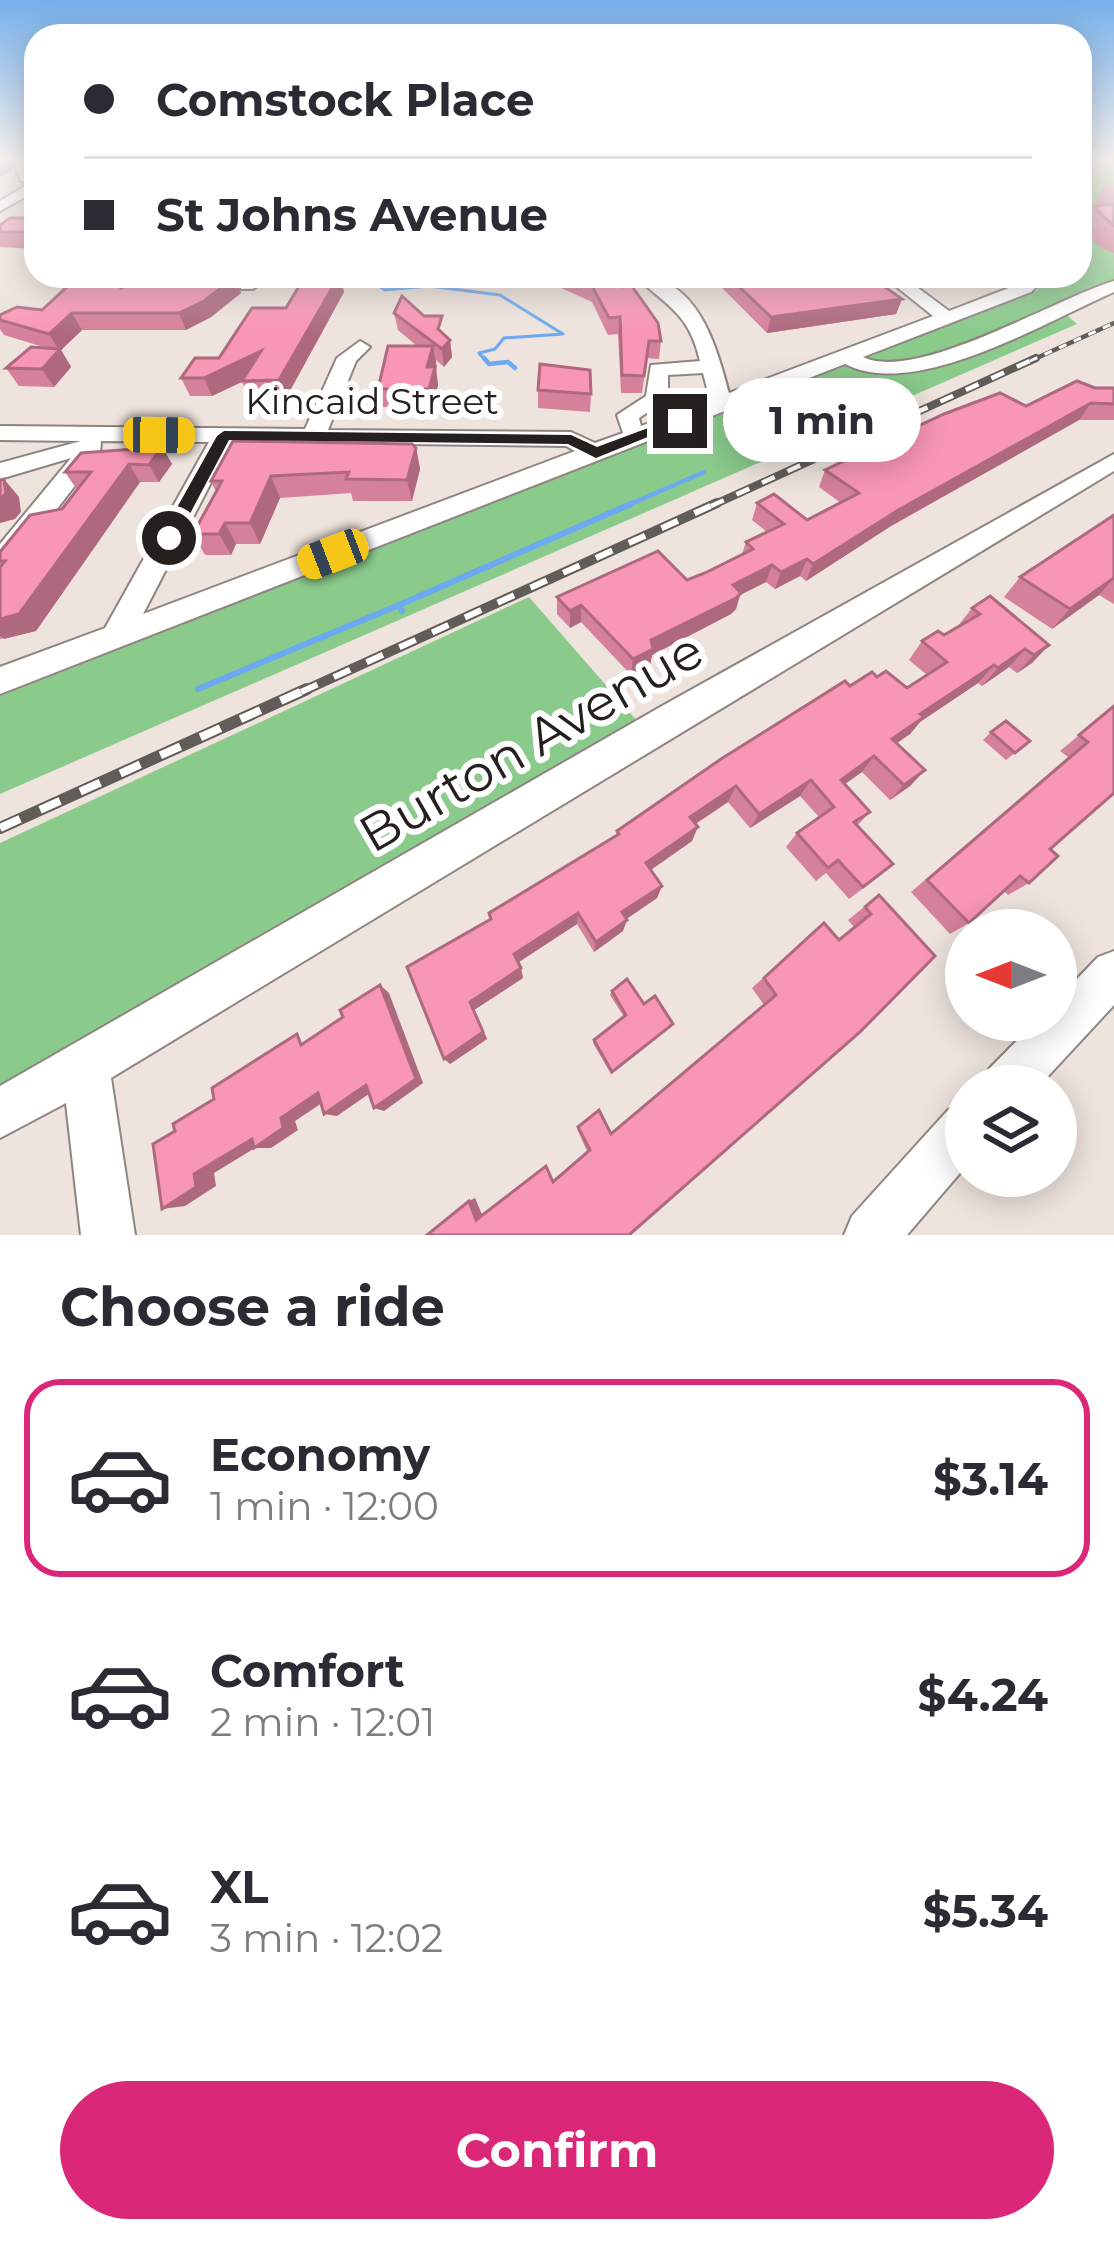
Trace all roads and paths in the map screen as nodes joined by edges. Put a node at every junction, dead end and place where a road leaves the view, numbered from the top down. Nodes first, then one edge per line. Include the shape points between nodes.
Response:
1 (1114, 286) edge
2 (659, 288) edge
3 (907, 288) edge
4 (1016, 288) edge
5 (1002, 297) junction
6 (1048, 314) junction
7 (947, 318) junction
8 (360, 347) dead end
9 (847, 357) junction
10 (713, 366) junction
11 (722, 405) junction
12 (0, 434) edge
13 (126, 435) junction
14 (314, 435) junction
15 (224, 436) junction
16 (638, 437) junction
17 (96, 443) junction
18 (596, 453) junction
19 (1114, 461) edge
20 (0, 471) edge
21 (0, 563) edge
22 (114, 639) junction
23 (0, 681) edge
24 (1114, 974) edge
25 (1026, 1065) edge
26 (86, 1066) junction
27 (0, 1113) edge
28 (945, 1152) edge
29 (108, 1235) edge
30 (871, 1235) edge

1 - 6 street
2 - 10 street via 702,329
3 - 7 street
4 - 5 street
5 - 6 street
5 - 7 street
6 - 9 street via 887,371
7 - 9 street
8 - 14 street via 346,358
9 - 11 street
10 - 11 street
10 - 16 street via 660,368 657,399 628,415
11 - 16 street
12 - 13 street, Kincaid Street
13 - 15 street, Kincaid Street
13 - 17 street
14 - 15 street, Kincaid Street
14 - 18 street, Kincaid Street via 571,439
15 - 22 street
16 - 18 street
17 - 20 street
17 - 21 street
18 - 22 street
19 - 26 street, Burton Avenue
22 - 23 street
24 - 25 street
26 - 27 street, Burton Avenue
26 - 29 street
28 - 30 street

